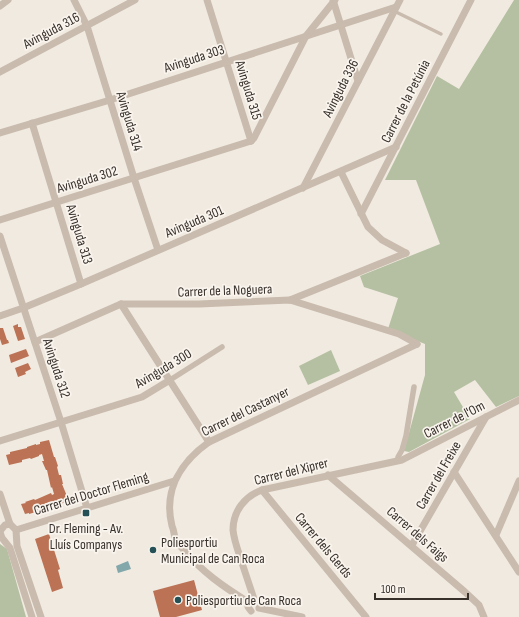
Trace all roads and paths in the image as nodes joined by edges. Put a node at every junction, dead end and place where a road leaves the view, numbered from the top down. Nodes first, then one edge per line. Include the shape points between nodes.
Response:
1 (8, 0) edge
2 (74, 0) edge
3 (135, 0) edge
4 (207, 0) edge
5 (400, 0) edge
6 (471, 0) edge
7 (334, 1) edge
8 (0, 6) edge
9 (395, 9) junction
10 (340, 25) junction
11 (87, 26) junction
12 (441, 34) dead end
13 (306, 36) junction
14 (227, 61) junction
15 (0, 72) edge
16 (358, 81) junction
17 (110, 100) junction
18 (32, 123) junction
19 (0, 133) edge
20 (251, 141) junction
21 (396, 147) junction
22 (341, 172) junction
23 (134, 178) junction
24 (303, 188) junction
25 (56, 202) junction
26 (361, 214) junction
27 (0, 220) edge
28 (0, 236) edge
29 (158, 250) junction
30 (82, 284) junction
31 (290, 300) junction
32 (121, 304) junction
33 (23, 308) junction
34 (0, 316) edge
35 (35, 342) junction
36 (417, 344) joint
37 (222, 347) dead end
38 (170, 380) junction
39 (414, 387) dead end
40 (519, 400) edge
41 (486, 417) junction
42 (61, 422) junction
43 (0, 441) edge
44 (209, 442) junction
45 (400, 460) junction
46 (454, 472) junction
47 (328, 475) junction
48 (174, 481) junction
49 (519, 481) edge
50 (262, 490) junction
51 (0, 494) edge
52 (87, 508) junction
53 (10, 524) junction
54 (1, 532) edge
55 (16, 533) junction
56 (496, 535) junction
57 (412, 545) junction
58 (519, 572) edge
59 (251, 601) junction
60 (259, 608) junction
61 (250, 614) edge
62 (32, 617) edge
63 (41, 617) edge
64 (302, 617) edge
65 (366, 617) edge
66 (484, 617) edge

1 - 8 street
2 - 11 street, Avinguda 314
3 - 11 street, Avinguda 316
4 - 14 street, Avinguda 315
5 - 9 street, Avinguda 336
6 - 21 street, Carrer de la Petúnia
7 - 10 street
7 - 13 street
9 - 10 street, Avinguda 303
9 - 12 lane
9 - 16 street, Avinguda 336
10 - 13 street, Avinguda 303
10 - 16 street
11 - 15 street, Avinguda 316
11 - 17 street, Avinguda 314
13 - 14 street, Avinguda 303
13 - 20 street
14 - 17 street, Avinguda 303
14 - 20 street, Avinguda 315
16 - 24 street, Avinguda 336
17 - 18 street, Avinguda 303
17 - 23 street, Avinguda 314
18 - 19 street, Avinguda 303
18 - 25 street, Avinguda 313
20 - 23 street, Avinguda 302
21 - 22 street, Avinguda 301
21 - 26 street, Carrer de la Petúnia
22 - 24 street, Avinguda 301
22 - 26 street
23 - 25 street, Avinguda 302
23 - 29 street, Avinguda 314
24 - 29 street, Avinguda 301
25 - 27 street, Avinguda 302
25 - 30 street, Avinguda 313
26 - 31 street via 368,227 382,240 406,253
28 - 33 street, Avinguda 312
29 - 30 street, Avinguda 301
30 - 33 street, Avinguda 301
31 - 32 street, Carrer de la Noguera
31 - 36 street, Carrer de la Noguera via 399,334
32 - 35 street, Carrer de la Noguera
32 - 38 street
33 - 34 street, Avinguda 301
33 - 35 street, Avinguda 312
35 - 42 street, Avinguda 312
36 - 44 street, Carrer del Castanyer
37 - 38 street, Avinguda 300
38 - 42 street, Avinguda 300 via 142,397
38 - 44 street
39 - 45 street via 406,436 398,457
40 - 41 street, Carrer de l'Om
41 - 45 street, Carrer de l'Om
41 - 46 street, Carrer del Freixe
42 - 43 street, Avinguda 300
42 - 52 street, Avinguda 312
44 - 48 street, Carrer del Castanyer via 185,464
45 - 47 street, Carrer del Xiprer
46 - 56 street
46 - 57 street, Carrer del Freixe
47 - 50 street, Carrer del Xiprer
47 - 57 street, Carrer dels Faigs
48 - 52 street, Carrer del Doctor Fleming
48 - 59 street, Carrer del Castanyer via 170,501 176,541 193,562 216,581
49 - 56 street
50 - 59 street, Carrer del Xiprer via 252,493 246,499 236,513 234,526
50 - 65 street, Carrer dels Gerds
51 - 53 street
52 - 55 street, Carrer del Doctor Fleming
53 - 54 street via 5,525
53 - 55 street
54 - 55 street, Carrer del Doctor Fleming via 11,541
54 - 62 street via 10,548
55 - 63 street via 17,546
56 - 58 street
57 - 66 street, Carrer dels Faigs via 479,606
59 - 60 street via 259,602
59 - 61 street via 248,607
60 - 61 street
60 - 64 street

